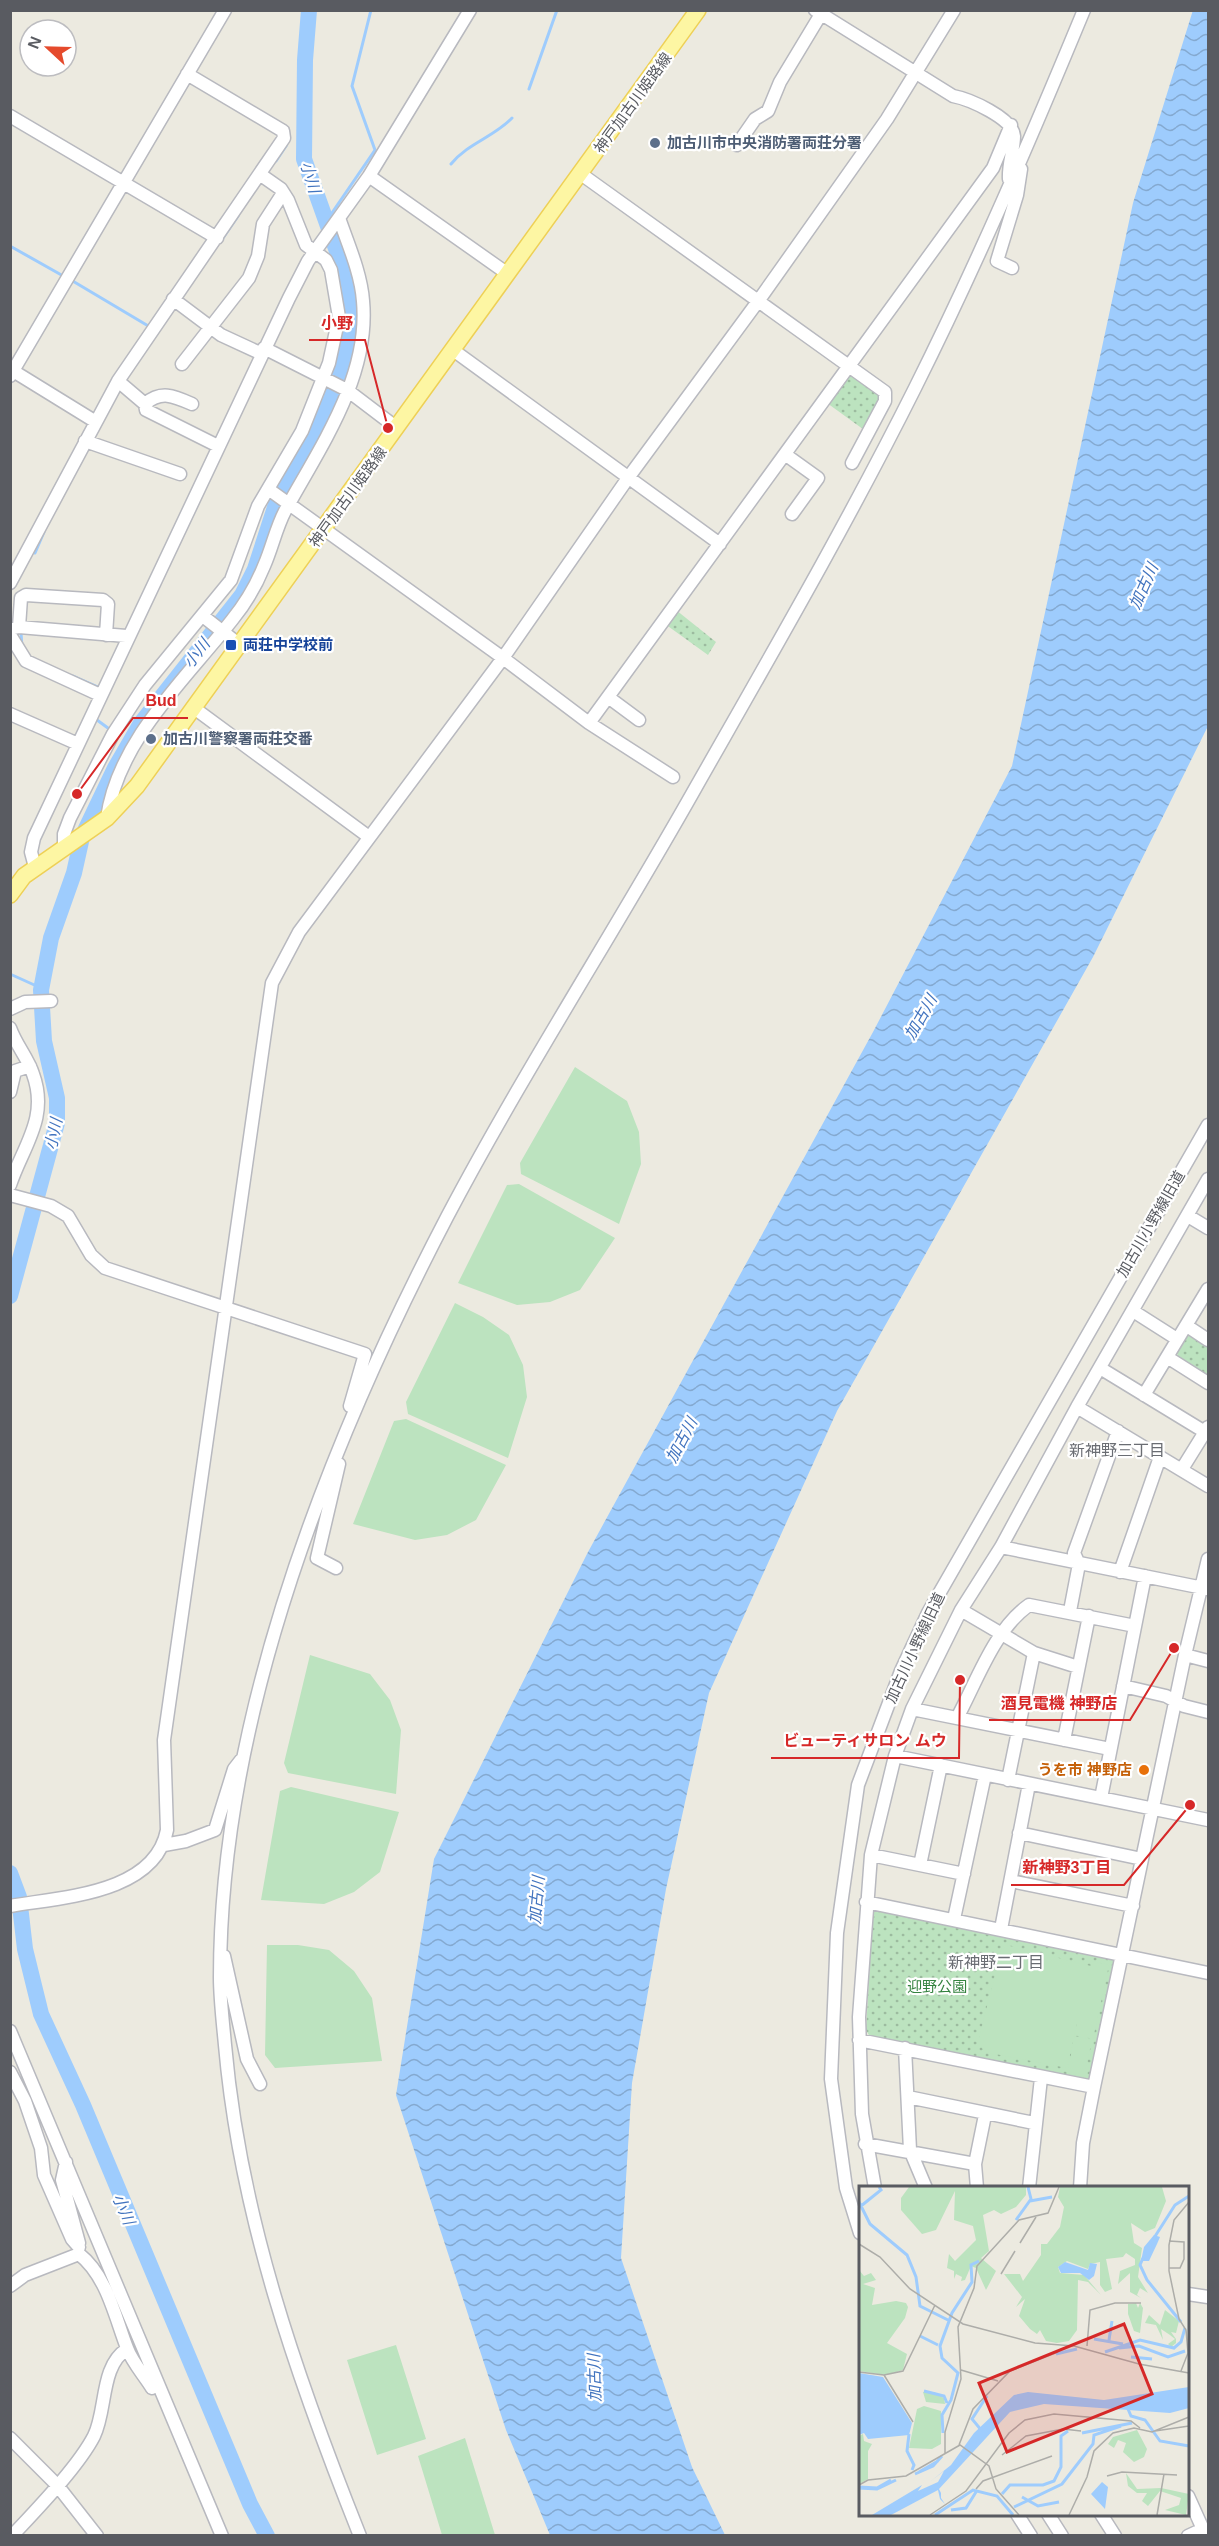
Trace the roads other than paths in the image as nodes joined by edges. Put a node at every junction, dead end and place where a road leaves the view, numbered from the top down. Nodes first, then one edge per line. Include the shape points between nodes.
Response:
1 (225, 10) edge
2 (470, 10) edge
3 (698, 10) edge
4 (954, 10) edge
5 (1084, 10) edge
6 (818, 12) edge
7 (915, 73) junction
8 (187, 74) junction
9 (10, 116) edge
10 (1011, 125) junction
11 (736, 145) dead end
12 (1023, 156) junction
13 (581, 174) junction
14 (369, 176) junction
15 (264, 177) junction
16 (124, 181) junction
17 (1009, 186) junction
18 (284, 193) junction
19 (338, 219) junction
20 (217, 237) junction
21 (317, 248) junction
22 (1012, 268) dead end
23 (508, 274) junction
24 (177, 300) junction
25 (759, 300) junction
26 (211, 327) junction
27 (453, 350) junction
28 (263, 351) junction
29 (182, 364) dead end
30 (850, 366) junction
31 (12, 372) edge
32 (323, 379) junction
33 (121, 384) junction
34 (347, 390) junction
35 (146, 404) junction
36 (192, 404) dead end
37 (96, 422) junction
38 (397, 428) junction
39 (85, 441) junction
40 (218, 446) junction
41 (786, 455) junction
42 (852, 464) dead end
43 (180, 474) dead end
44 (628, 478) junction
45 (271, 491) dead end
46 (289, 503) junction
47 (792, 514) dead end
48 (324, 530) junction
49 (720, 544) junction
50 (10, 583) edge
51 (204, 617) dead end
52 (13, 630) edge
53 (222, 631) junction
54 (106, 635) junction
55 (126, 636) junction
56 (241, 646) junction
57 (17, 647) junction
58 (503, 658) junction
59 (10, 663) edge
60 (100, 695) junction
61 (608, 697) junction
62 (194, 708) junction
63 (10, 714) edge
64 (639, 720) dead end
65 (589, 723) junction
66 (78, 744) junction
67 (673, 777) dead end
68 (104, 820) junction
69 (369, 837) junction
70 (64, 848) junction
71 (35, 867) junction
72 (10, 895) edge
73 (51, 1001) dead end
74 (10, 1009) edge
75 (10, 1028) edge
76 (30, 1066) junction
77 (10, 1092) edge
78 (1209, 1125) edge
79 (1209, 1179) edge
80 (12, 1180) edge
81 (10, 1195) edge
82 (1188, 1216) junction
83 (1209, 1228) edge
84 (1209, 1288) edge
85 (224, 1307) junction
86 (1133, 1311) junction
87 (1186, 1326) junction
88 (1177, 1339) junction
89 (1209, 1340) edge
90 (1167, 1357) junction
91 (1100, 1368) junction
92 (1209, 1383) edge
93 (1144, 1395) junction
94 (1077, 1407) junction
95 (1207, 1429) edge
96 (348, 1430) junction
97 (1118, 1431) junction
98 (1160, 1457) junction
99 (1182, 1469) junction
100 (1209, 1486) edge
101 (1000, 1547) junction
102 (1209, 1559) edge
103 (1079, 1564) junction
104 (336, 1568) dead end
105 (1120, 1572) junction
106 (1145, 1576) junction
107 (1204, 1588) edge
108 (961, 1610) junction
109 (1070, 1611) junction
110 (1089, 1616) junction
111 (1135, 1626) junction
112 (1002, 1634) junction
113 (1034, 1653) junction
114 (1185, 1655) junction
115 (1209, 1660) edge
116 (1078, 1667) junction
117 (1124, 1686) junction
118 (1175, 1701) junction
119 (912, 1709) junction
120 (1209, 1712) edge
121 (957, 1718) junction
122 (1018, 1731) junction
123 (1064, 1740) junction
124 (1110, 1749) junction
125 (895, 1755) junction
126 (244, 1757) junction
127 (941, 1765) junction
128 (985, 1775) junction
129 (1008, 1780) junction
130 (1029, 1784) junction
131 (1101, 1798) junction
132 (1154, 1809) junction
133 (1209, 1820) edge
134 (1019, 1833) junction
135 (164, 1845) junction
136 (871, 1855) junction
137 (1142, 1858) junction
138 (920, 1865) junction
139 (964, 1874) junction
140 (1011, 1881) junction
141 (866, 1902) junction
142 (10, 1906) edge
143 (1133, 1906) junction
144 (954, 1919) junction
145 (1001, 1929) junction
146 (223, 1952) junction
147 (1122, 1955) junction
148 (1208, 1972) edge
149 (10, 2031) edge
150 (859, 2040) junction
151 (905, 2048) junction
152 (10, 2056) edge
153 (27, 2070) junction
154 (10, 2072) edge
155 (1041, 2078) junction
156 (260, 2084) dead end
157 (1094, 2087) junction
158 (908, 2097) junction
159 (985, 2115) junction
160 (1034, 2123) junction
161 (865, 2144) junction
162 (910, 2150) junction
163 (66, 2162) junction
164 (975, 2164) junction
165 (874, 2186) edge
166 (926, 2186) edge
167 (977, 2186) edge
168 (1029, 2186) edge
169 (1080, 2186) edge
170 (859, 2227) edge
171 (79, 2250) junction
172 (10, 2286) edge
173 (1189, 2294) edge
174 (1209, 2297) edge
175 (127, 2349) junction
176 (163, 2399) junction
177 (10, 2438) edge
178 (57, 2485) junction
179 (1189, 2498) edge
180 (1018, 2516) edge
181 (1049, 2516) edge
182 (1106, 2516) edge
183 (1204, 2532) edge
184 (12, 2535) edge
185 (97, 2535) edge
186 (222, 2535) edge
187 (360, 2535) edge
188 (1031, 2535) edge
189 (1062, 2535) edge
190 (1115, 2535) edge
191 (1188, 2535) edge

1 - 8 street
2 - 14 street
3 - 13 main road, 神戸加古川姫路線
4 - 7 street
5 - 12 street
6 - 7 street
6 - 11 street via 768,111 755,119
7 - 10 street
7 - 25 street
8 - 15 street via 283,131 284,138
8 - 16 street
9 - 16 street
10 - 17 street via 1014,134
10 - 30 street via 993,168
12 - 17 street
12 - 22 street via 1017,195 998,261
13 - 23 main road, 神戸加古川姫路線
13 - 25 street
14 - 19 street
14 - 23 street
15 - 18 street
15 - 20 street
16 - 20 street
16 - 31 street
17 - 96 street via 957,301 848,519 448,1216 378,1356
18 - 21 street via 306,245
18 - 26 street via 263,224 258,256 249,278
19 - 21 street
19 - 34 street via 363,301 363,333
20 - 24 street
21 - 28 street
21 - 32 street via 331,270 339,317
23 - 27 main road, 神戸加古川姫路線
24 - 26 street
24 - 33 street
25 - 30 street
25 - 44 street
26 - 28 street
26 - 29 street
27 - 38 main road, 神戸加古川姫路線
27 - 44 street
28 - 32 street
28 - 40 street
30 - 41 street
30 - 42 street via 886,396
31 - 37 street
32 - 34 street
32 - 70 street via 302,431 258,506 231,580 145,685 113,734 70,818
33 - 35 street
33 - 37 street
34 - 38 street
34 - 46 street via 326,438
35 - 36 street via 164,395
35 - 40 street via 146,410
37 - 39 street
38 - 48 main road, 神戸加古川姫路線
39 - 43 street
39 - 50 street
40 - 55 street
41 - 47 street via 818,478
41 - 49 street
44 - 49 street
44 - 58 street
45 - 46 street
46 - 48 street
46 - 53 street via 259,579
48 - 56 main road, 神戸加古川姫路線
48 - 58 street
49 - 61 street
51 - 53 street
52 - 54 street
52 - 54 street via 21,598 26,595 103,600 108,604
52 - 57 street
53 - 56 street
53 - 68 street via 141,736 118,779
54 - 55 street
55 - 60 street
56 - 62 main road, 神戸加古川姫路線
57 - 59 street
57 - 60 street via 26,662
58 - 65 street
58 - 69 street
60 - 66 street
61 - 64 street
61 - 65 street
62 - 68 main road, 神戸加古川姫路線 via 125,801
62 - 69 street
63 - 66 street
65 - 67 street
66 - 71 street via 31,846
68 - 70 main road, 神戸加古川姫路線
69 - 85 street via 299,932 272,983
70 - 71 main road, 神戸加古川姫路線
71 - 72 main road, 神戸加古川姫路線
73 - 74 street via 25,1002
75 - 76 street
76 - 77 street via 15,1071
76 - 80 street via 36,1085 37,1118
78 - 170 street, 加古川小野線旧道 via 928,1613 901,1671 858,1785 837,1933 831,2079 846,2188
79 - 82 street
81 - 85 street via 51,1206 68,1216 91,1255 105,1268
82 - 83 street
82 - 86 street
84 - 87 street
85 - 96 street via 366,1354
85 - 135 street via 164,1740
86 - 88 street
86 - 91 street
87 - 88 street
87 - 89 street
88 - 90 street
90 - 92 street
90 - 93 street
91 - 93 street
91 - 94 street
93 - 95 street
94 - 97 street
94 - 101 street
95 - 99 street
96 - 104 street via 318,1558
96 - 126 street via 324,1485 285,1599
97 - 98 street
97 - 103 street via 1074,1553
98 - 99 street
98 - 105 street
99 - 100 street
101 - 103 street
101 - 108 street
102 - 107 street
103 - 105 street
103 - 109 street
105 - 106 street
106 - 107 street
106 - 111 street
107 - 114 street
108 - 112 street
108 - 119 street
109 - 110 street
109 - 112 street via 1029,1605 1015,1615
110 - 111 street
110 - 116 street
111 - 117 street
112 - 113 street
112 - 121 street
113 - 116 street
113 - 122 street
114 - 115 street
114 - 118 street
116 - 123 street
117 - 118 street
117 - 124 street
118 - 120 street
118 - 132 street
119 - 121 street
119 - 125 street
121 - 122 street
122 - 123 street
122 - 129 street
123 - 124 street
124 - 131 street
125 - 127 street
125 - 136 street
126 - 135 street via 234,1769 215,1830
126 - 146 street via 229,1859 221,1936
127 - 128 street
127 - 138 street
128 - 129 street
128 - 139 street
129 - 130 street
130 - 131 street
130 - 134 street
131 - 132 street
132 - 133 street
132 - 137 street
134 - 137 street
134 - 140 street
135 - 142 street via 149,1863 111,1887
136 - 138 street
136 - 141 street
137 - 143 street
138 - 139 street
139 - 144 street
140 - 143 street
140 - 145 street
141 - 144 street
141 - 150 street
143 - 147 street
144 - 145 street
145 - 147 street
146 - 156 street via 247,2059
146 - 187 street via 220,1972 226,2054 242,2168 265,2262 309,2406
147 - 148 street
147 - 157 street
149 - 153 street
150 - 151 street
150 - 161 street
151 - 155 street
151 - 158 street
152 - 153 street
153 - 163 street
154 - 171 street via 41,2148 44,2175
155 - 157 street
155 - 160 street
157 - 169 street via 1083,2143
158 - 159 street
158 - 162 street
159 - 160 street
159 - 164 street
160 - 168 street
161 - 162 street
161 - 165 street
162 - 164 street
162 - 166 street
163 - 171 street via 62,2180
163 - 176 street
164 - 167 street
171 - 172 street
171 - 175 street via 95,2268
173 - 174 street
175 - 176 street
175 - 178 street via 114,2360 94,2436
176 - 186 street
177 - 178 street
178 - 184 street
178 - 185 street
179 - 183 street
180 - 188 street
181 - 189 street
182 - 190 street
183 - 191 street

